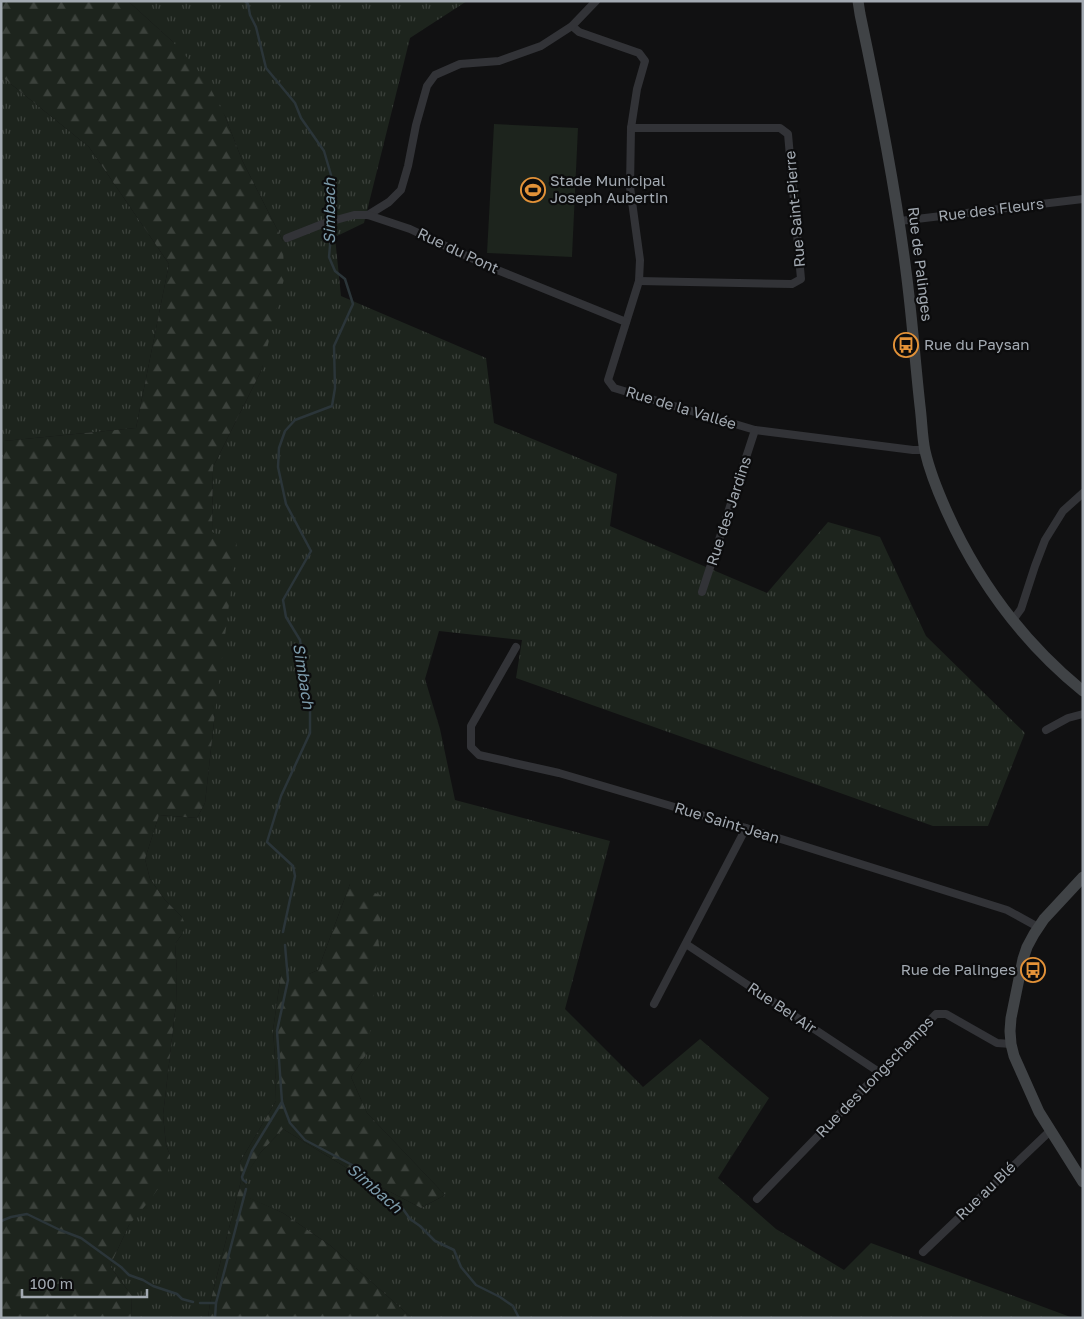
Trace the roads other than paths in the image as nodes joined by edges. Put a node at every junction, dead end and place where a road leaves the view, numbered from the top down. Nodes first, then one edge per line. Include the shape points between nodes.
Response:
1 (596, 1) edge
2 (858, 1) edge
3 (572, 26) junction
4 (631, 128) junction
5 (1083, 199) edge
6 (368, 215) junction
7 (900, 221) junction
8 (287, 238) dead end
9 (639, 281) junction
10 (626, 322) junction
11 (755, 430) junction
12 (925, 450) junction
13 (1083, 493) edge
14 (702, 592) dead end
15 (1012, 620) junction
16 (516, 647) dead end
17 (1083, 691) edge
18 (1083, 714) edge
19 (1046, 730) dead end
20 (746, 828) junction
21 (1083, 877) edge
22 (1038, 927) junction
23 (686, 944) junction
24 (654, 1004) dead end
25 (1011, 1044) junction
26 (879, 1072) junction
27 (1050, 1131) junction
28 (1083, 1182) edge
29 (757, 1199) dead end
30 (923, 1252) dead end

1 - 3 street
2 - 7 main road, Rue de Palinges
3 - 4 street, Rue de la Vallée via 579,32 639,53 645,61
3 - 6 street via 541,46 499,61 460,64 435,74 427,86 401,190
4 - 9 street, Rue de la Vallée via 630,187 640,260
4 - 9 street, Rue Saint-Pierre via 780,128 788,134 801,279 792,284
5 - 7 street, Rue des Fleurs
6 - 8 street, Rue du Pont via 328,222
6 - 10 street, Rue du Pont via 410,229 490,267
7 - 12 main road, Rue de Palinges
9 - 10 street, Rue de la Vallée
10 - 11 street, Rue de la Vallée via 608,380 614,388
11 - 12 street, Rue de la Vallée
11 - 14 street, Rue des Jardins
12 - 15 main road, Rue de Palinges via 937,490 962,544
13 - 15 street via 1062,511 1045,540 1021,609
15 - 17 main road, Rue de Palinges via 1039,651
16 - 20 street, Rue Saint-Jean via 471,726 471,747 479,755 559,773
18 - 19 street
20 - 22 street, Rue Saint-Jean via 1007,910
20 - 23 street
21 - 22 main road
22 - 25 main road via 1023,959 1011,1018
23 - 24 street
23 - 26 street, Rue Bel Air
25 - 26 street, Rue des Longschamps via 996,1043 946,1014 936,1014
25 - 27 main road
26 - 29 street, Rue des Longschamps
27 - 28 main road
27 - 30 street, Rue au Blé

